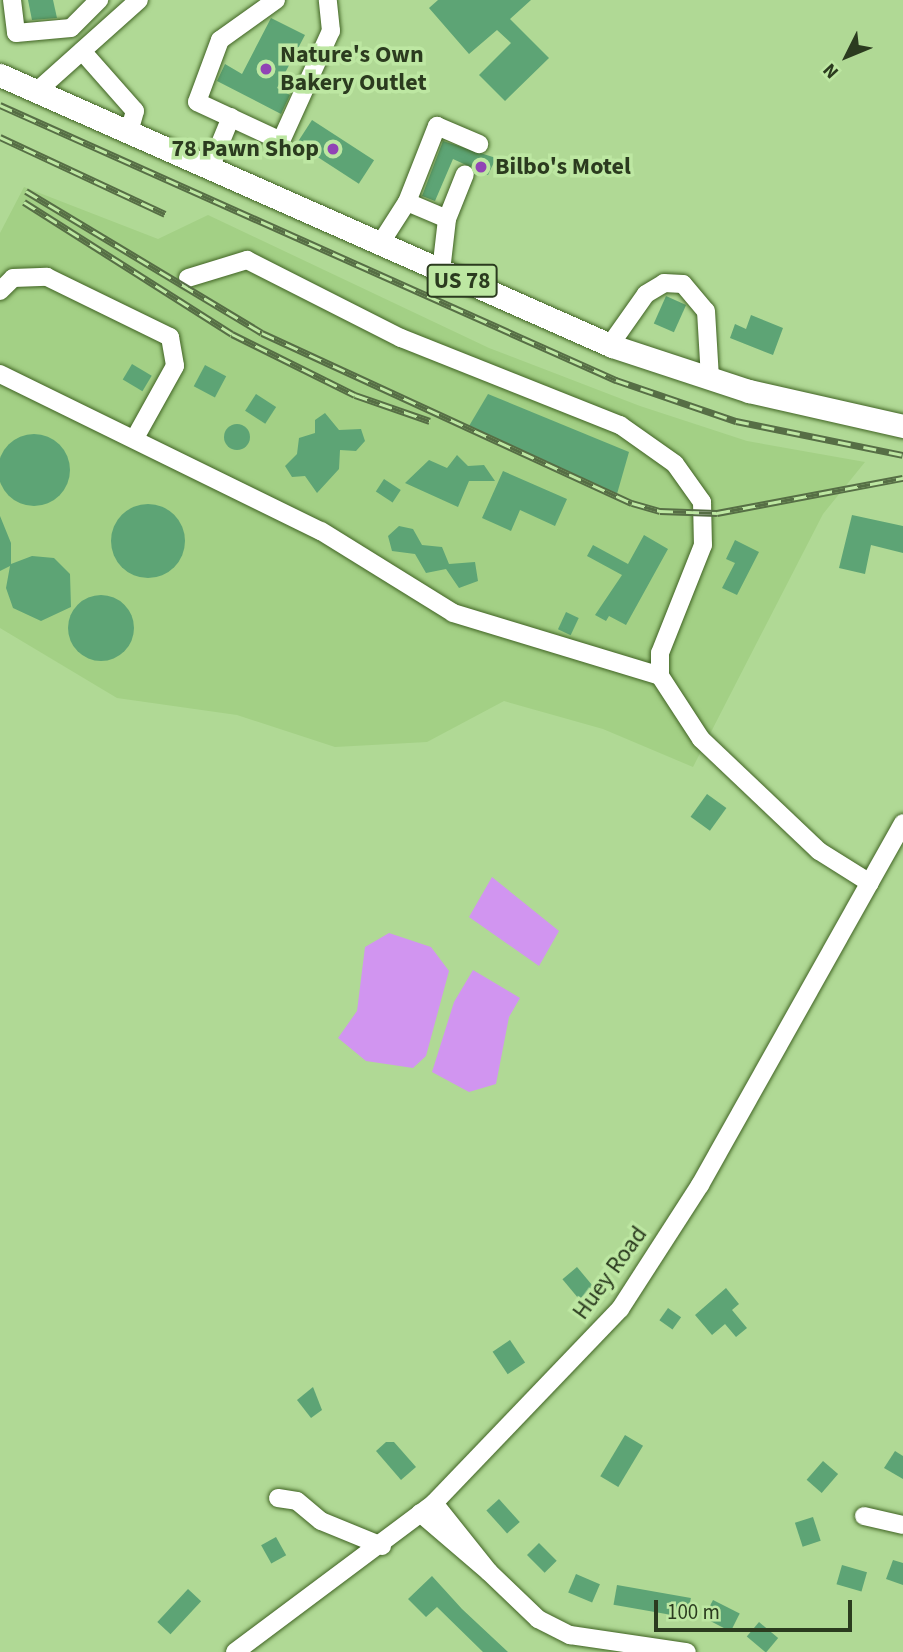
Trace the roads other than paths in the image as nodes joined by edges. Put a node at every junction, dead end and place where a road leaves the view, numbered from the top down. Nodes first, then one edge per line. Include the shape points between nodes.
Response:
1 (12, 0) edge
2 (99, 0) edge
3 (276, 0) edge
4 (328, 0) edge
5 (130, 3) edge
6 (82, 51) junction
7 (0, 75) edge
8 (36, 92) junction
9 (231, 117) junction
10 (130, 132) junction
11 (479, 144) dead end
12 (210, 168) junction
13 (464, 174) dead end
14 (407, 202) junction
15 (447, 219) junction
16 (380, 244) junction
17 (441, 271) junction
18 (188, 278) dead end
19 (0, 291) edge
20 (610, 345) junction
21 (0, 374) edge
22 (709, 379) junction
23 (903, 426) edge
24 (136, 436) junction
25 (660, 676) junction
26 (903, 822) edge
27 (870, 883) junction
28 (278, 1497) dead end
29 (427, 1508) junction
30 (864, 1516) dead end
31 (903, 1525) edge
32 (382, 1546) junction
33 (567, 1644) edge
34 (235, 1652) edge
35 (687, 1652) edge

1 - 2 street via 16,33 71,28
3 - 9 street via 220,40 197,102
4 - 9 street via 331,31 281,141
5 - 6 street
6 - 8 street
6 - 10 street via 135,111
7 - 8 main road, US 78
8 - 10 main road, US 78
9 - 12 street
10 - 12 main road, US 78
11 - 14 street via 437,126
12 - 16 main road, US 78
13 - 15 street
14 - 15 street
14 - 16 street
15 - 17 street
16 - 17 main road, US 78
17 - 20 main road, US 78
18 - 25 street via 247,260 401,338 620,425 675,464 702,502 703,545 660,653
19 - 24 street via 13,278 47,277 170,337 175,366
20 - 22 main road, US 78
20 - 22 street via 646,294 664,283 683,284 706,310
21 - 24 street
22 - 23 main road, US 78
24 - 25 street via 321,531 453,613
25 - 27 street via 701,738 819,851
26 - 27 street, Huey Road
27 - 29 street, Huey Road via 700,1185 620,1309
28 - 32 street via 297,1501 321,1521
29 - 32 street, Huey Road
29 - 33 street
30 - 31 street
32 - 34 street, Huey Road
33 - 35 street

